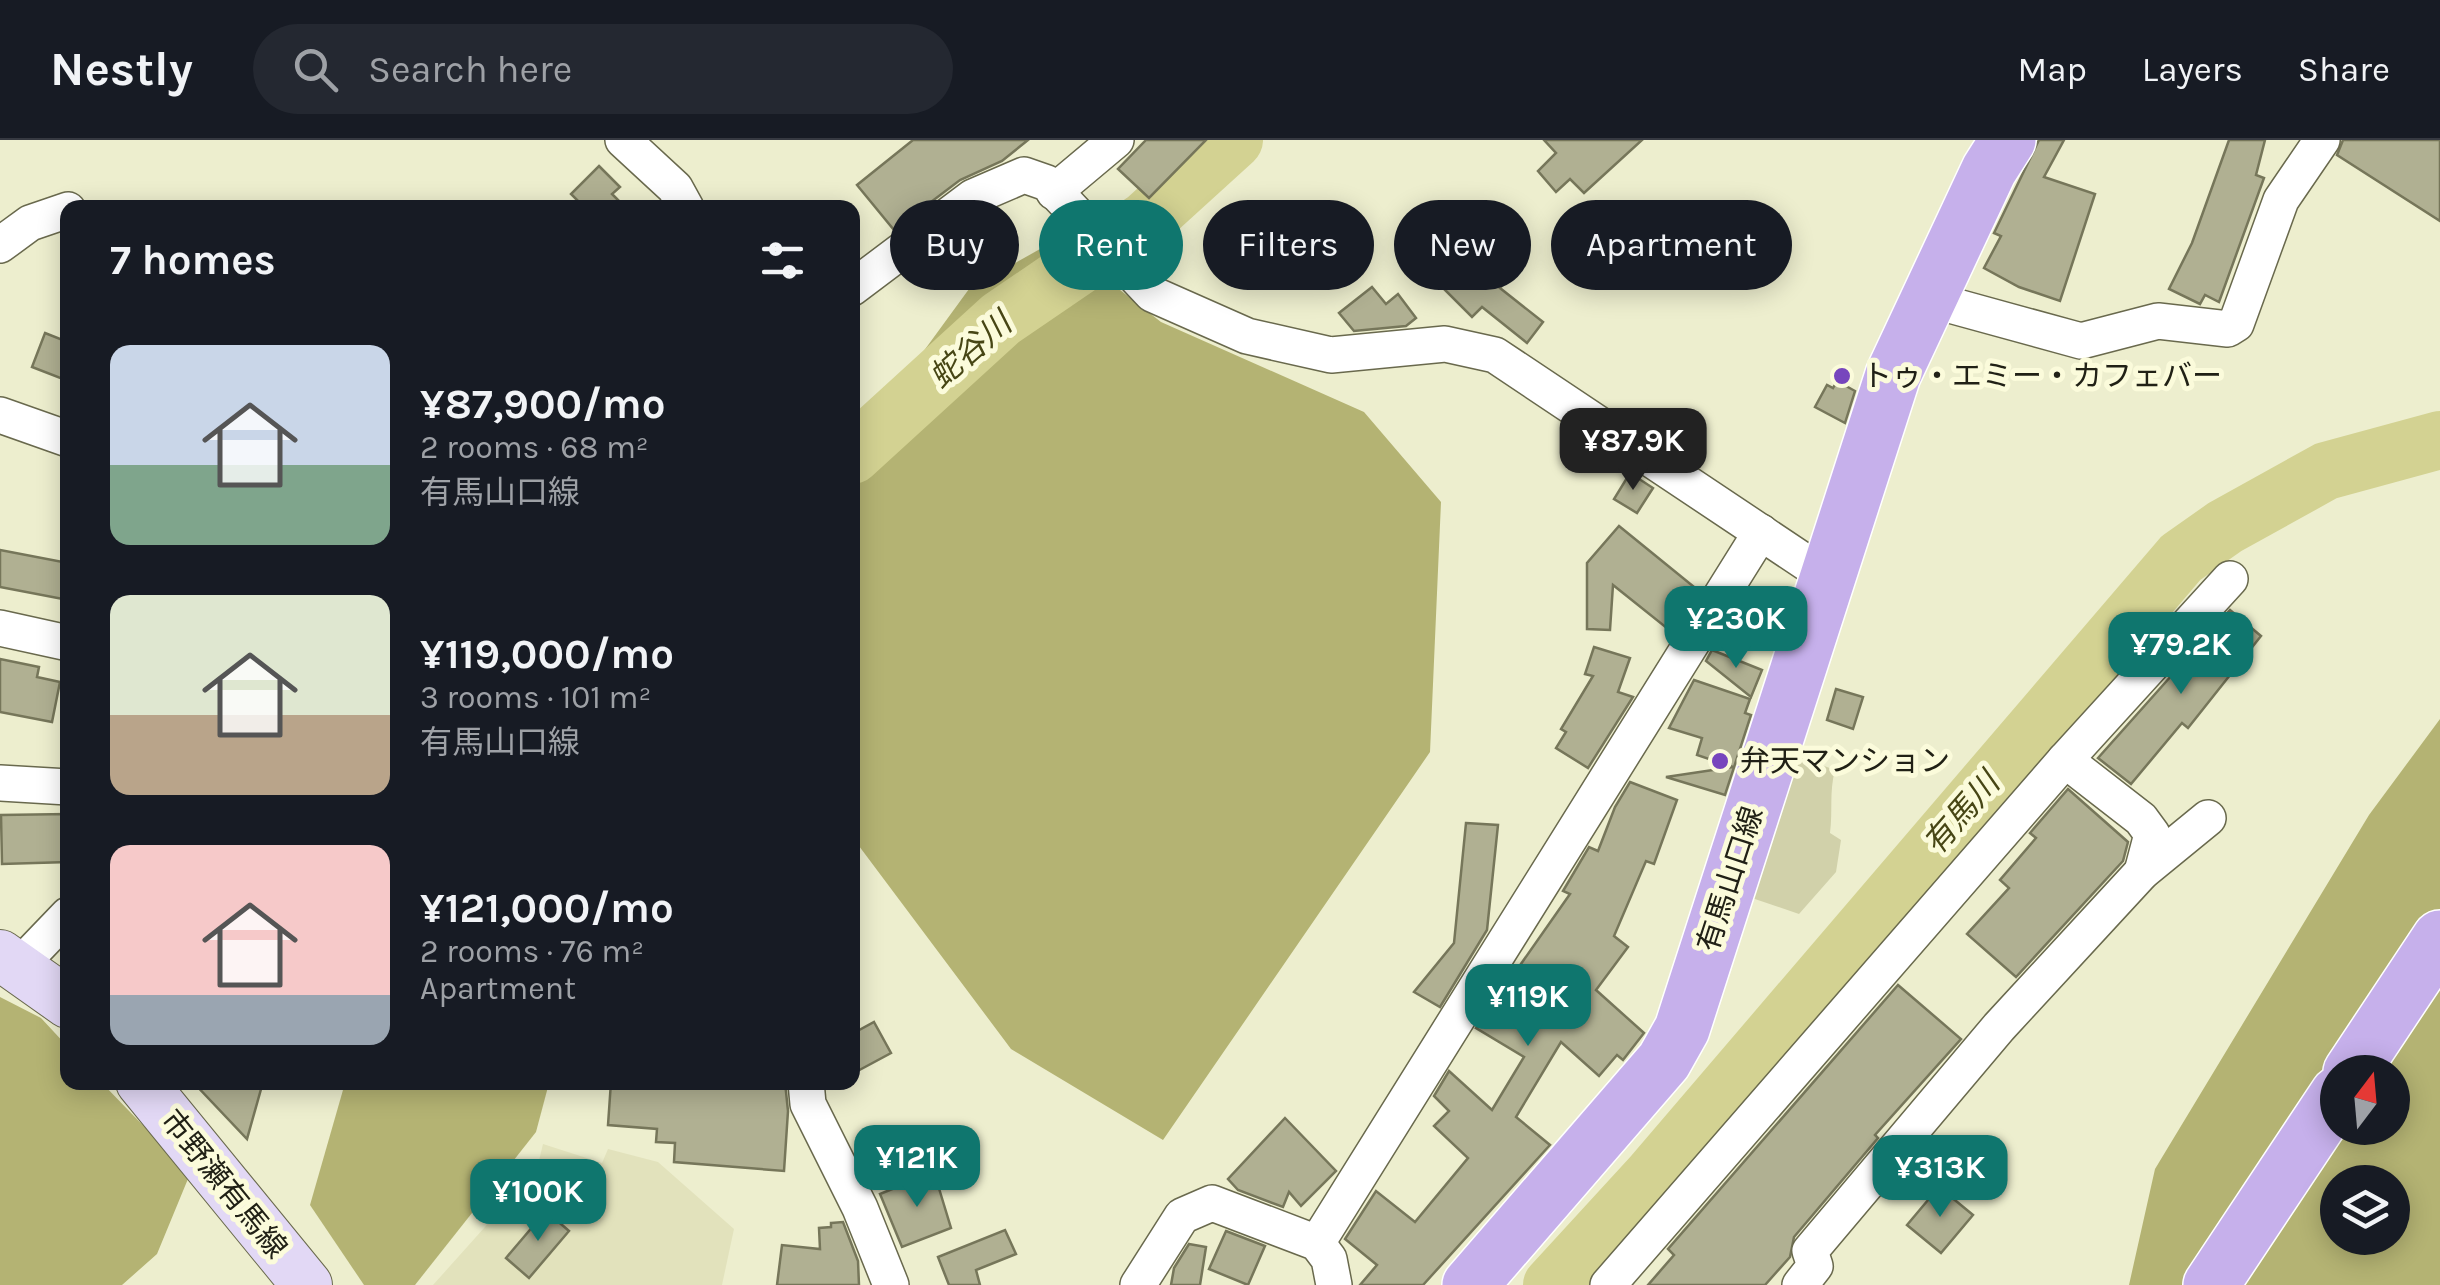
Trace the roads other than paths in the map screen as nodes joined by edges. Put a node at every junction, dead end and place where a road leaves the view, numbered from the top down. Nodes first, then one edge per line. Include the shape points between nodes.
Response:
1 (623, 140) edge
2 (1080, 140) edge
3 (1116, 140) edge
4 (2008, 140) edge
5 (2322, 140) edge
6 (1057, 196) junction
7 (682, 200) edge
8 (60, 213) edge
9 (0, 245) edge
10 (860, 282) edge
11 (1928, 299) junction
12 (0, 415) edge
13 (60, 437) edge
14 (1762, 532) junction
15 (1826, 576) junction
16 (2230, 580) dead end
17 (0, 628) edge
18 (60, 641) edge
19 (2065, 760) junction
20 (0, 783) edge
21 (60, 787) edge
22 (2208, 818) dead end
23 (2142, 872) junction
24 (60, 921) edge
25 (2440, 938) edge
26 (9, 960) edge
27 (60, 997) edge
28 (2363, 1055) edge
29 (148, 1090) edge
30 (807, 1090) edge
31 (2320, 1121) edge
32 (1317, 1243) junction
33 (307, 1285) edge
34 (891, 1285) edge
35 (1138, 1285) edge
36 (1334, 1285) edge
37 (1470, 1285) edge
38 (1608, 1285) edge
39 (1800, 1285) edge
40 (2212, 1285) edge

1 - 7 street
2 - 6 street
3 - 6 street
4 - 11 main road, 有馬山口線
5 - 11 street via 2281,200 2236,324 2228,328 2158,320 2081,342
6 - 10 street via 1024,176 973,197
6 - 14 street via 1142,286 1183,310 1247,336 1331,355 1445,344 1496,355
8 - 9 street via 30,223
11 - 15 main road, 有馬山口線 via 1894,375
12 - 13 street
14 - 15 street
14 - 32 street
15 - 37 main road, 有馬山口線 via 1682,1028 1654,1072
16 - 19 street
17 - 18 street
19 - 23 street via 2141,818 2152,834
19 - 38 street
20 - 21 street
22 - 23 street
23 - 39 street via 1999,1027 1810,1251 1815,1266
24 - 26 street
25 - 28 main road
26 - 27 main road
29 - 33 main road, 市野瀬有馬線
30 - 34 street
31 - 40 main road
32 - 35 street via 1212,1203 1182,1216
32 - 36 street via 1329,1259

